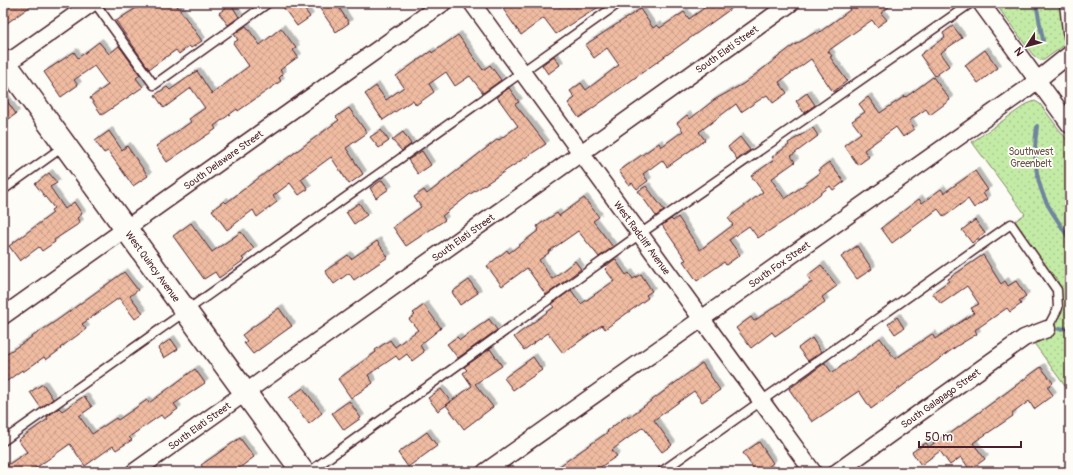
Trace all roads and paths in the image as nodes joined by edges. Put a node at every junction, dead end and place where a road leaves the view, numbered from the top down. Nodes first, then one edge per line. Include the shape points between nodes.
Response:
1 (93, 3) edge
2 (268, 3) edge
3 (443, 3) edge
4 (472, 3) edge
5 (619, 3) edge
6 (791, 3) edge
7 (971, 3) edge
8 (981, 3) edge
9 (1064, 3) edge
10 (1070, 41) edge
11 (1070, 54) edge
12 (4, 63) edge
13 (522, 71) junction
14 (1037, 80) junction
15 (1070, 125) edge
16 (66, 145) junction
17 (582, 153) junction
18 (3, 190) edge
19 (126, 228) junction
20 (640, 234) junction
21 (186, 310) junction
22 (3, 316) edge
23 (701, 318) junction
24 (1047, 329) joint
25 (246, 393) junction
26 (761, 401) junction
27 (3, 441) edge
28 (134, 472) edge
29 (303, 472) edge
30 (309, 472) edge
31 (485, 472) edge
32 (661, 472) edge
33 (813, 472) edge
34 (837, 472) edge

1 - 2 lane via 154,85
1 - 12 street
3 - 19 street, South Delaware Street
4 - 13 street, West Radcliff Avenue
5 - 13 lane
6 - 17 street, South Elati Street
7 - 20 lane
8 - 14 street
9 - 10 lane
11 - 14 street, South Fox Street
12 - 16 street, West Quincy Avenue
13 - 17 street, West Radcliff Avenue
13 - 21 lane
14 - 15 street
14 - 23 street, South Fox Street
16 - 18 lane
16 - 19 street, West Quincy Avenue
17 - 20 street, West Radcliff Avenue
17 - 25 street, South Elati Street
19 - 21 street, West Quincy Avenue
19 - 22 street, South Delaware Street
20 - 23 street, West Radcliff Avenue
20 - 30 lane
21 - 25 street, West Quincy Avenue
21 - 27 lane
23 - 26 street, West Radcliff Avenue
23 - 31 street, South Fox Street
24 - 26 lane via 1058,308 1057,290 1011,224
24 - 34 street, South Galapago Street via 1024,338
25 - 28 street, South Elati Street
25 - 29 street, West Quincy Avenue
26 - 32 lane
26 - 33 street, West Radcliff Avenue

